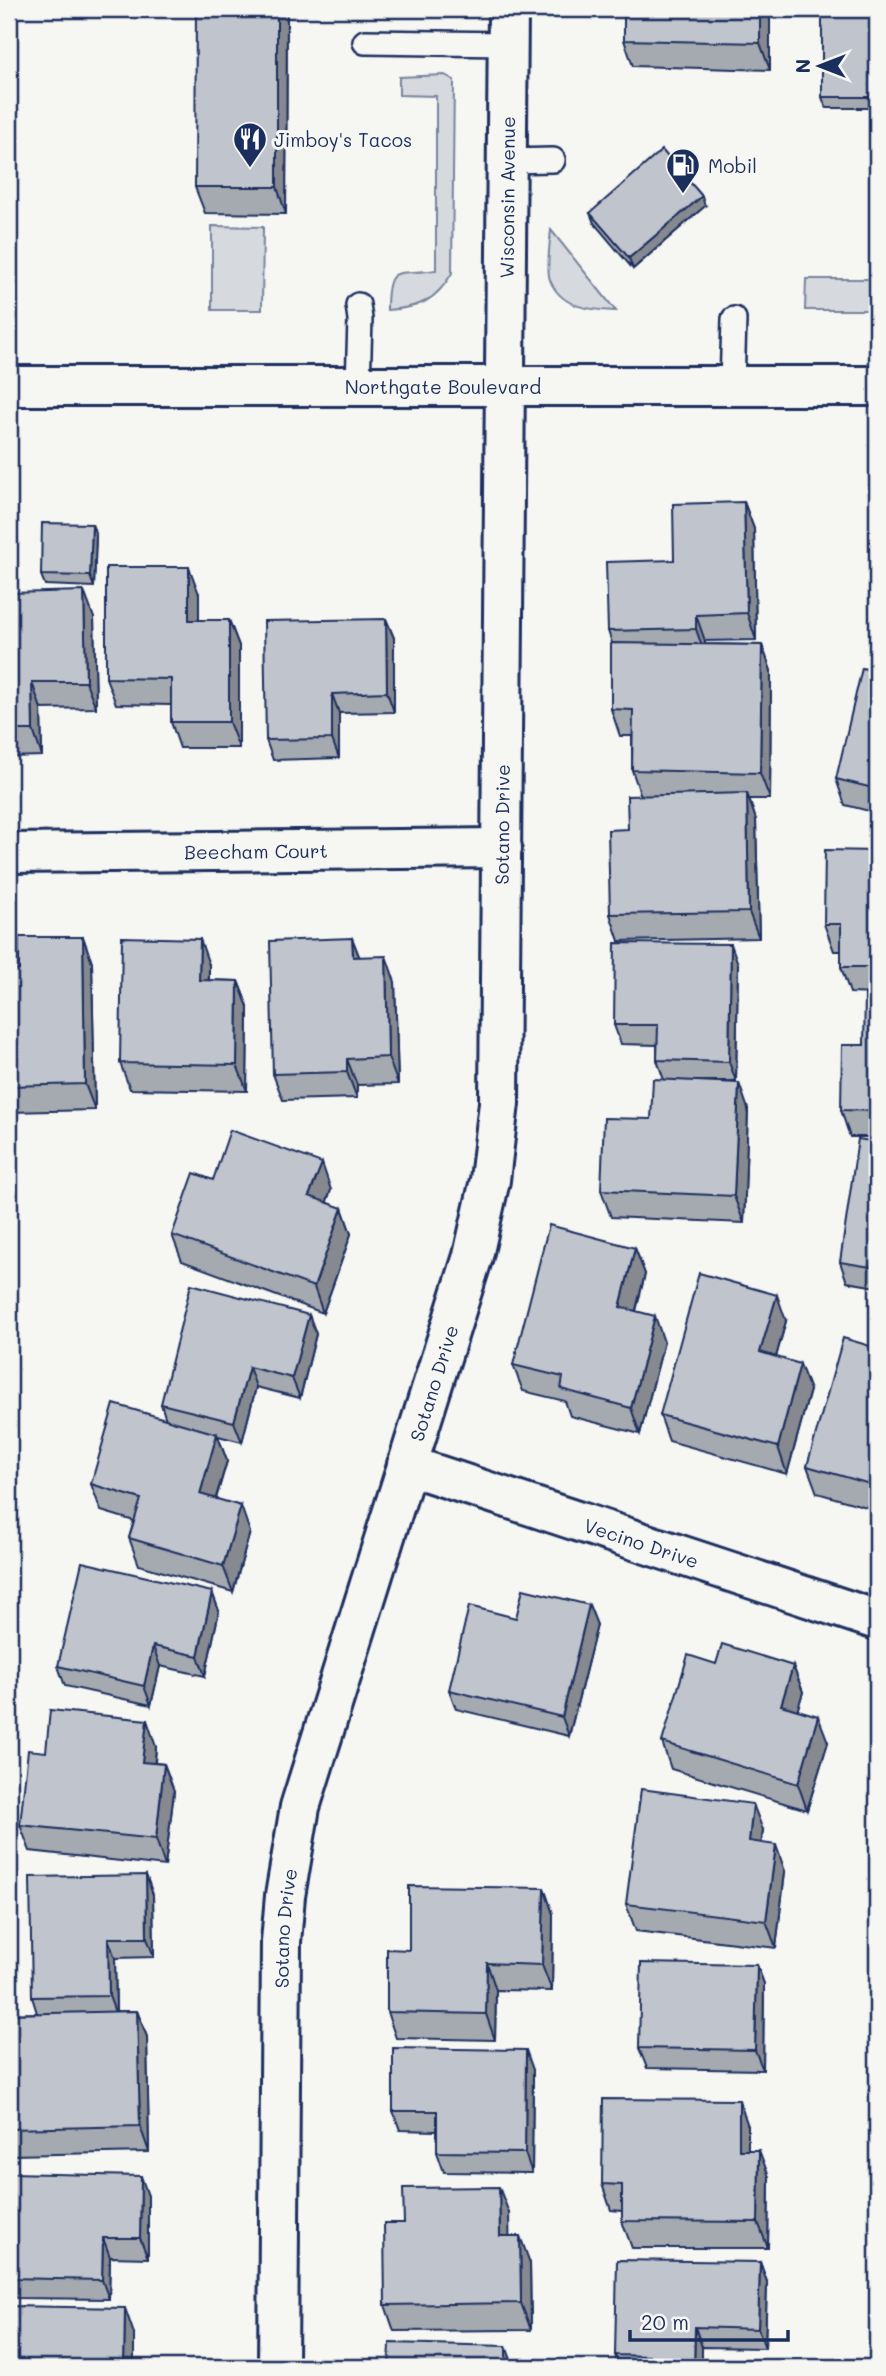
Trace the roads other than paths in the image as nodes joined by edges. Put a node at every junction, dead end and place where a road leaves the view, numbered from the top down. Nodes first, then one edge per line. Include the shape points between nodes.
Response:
1 (508, 27) edge
2 (365, 41) dead end
3 (553, 160) dead end
4 (506, 161) junction
5 (358, 305) dead end
6 (734, 319) dead end
7 (9, 386) edge
8 (504, 386) junction
9 (732, 386) junction
10 (877, 386) edge
11 (358, 387) junction
12 (502, 848) junction
13 (9, 853) edge
14 (407, 1465) junction
15 (877, 1620) edge
16 (278, 2367) edge

1 - 2 lane
1 - 4 street, Wisconsin Avenue
3 - 4 lane
4 - 8 street, Wisconsin Avenue
5 - 11 lane
6 - 9 lane
7 - 11 street, Northgate Boulevard
8 - 9 street, Northgate Boulevard
8 - 11 street, Northgate Boulevard
8 - 12 street, Sotano Drive
9 - 10 street, Northgate Boulevard
12 - 13 street, Beecham Court
12 - 14 street, Sotano Drive via 499,1103 490,1180 473,1256
14 - 15 street, Vecino Drive
14 - 16 street, Sotano Drive via 300,1807 285,1896

